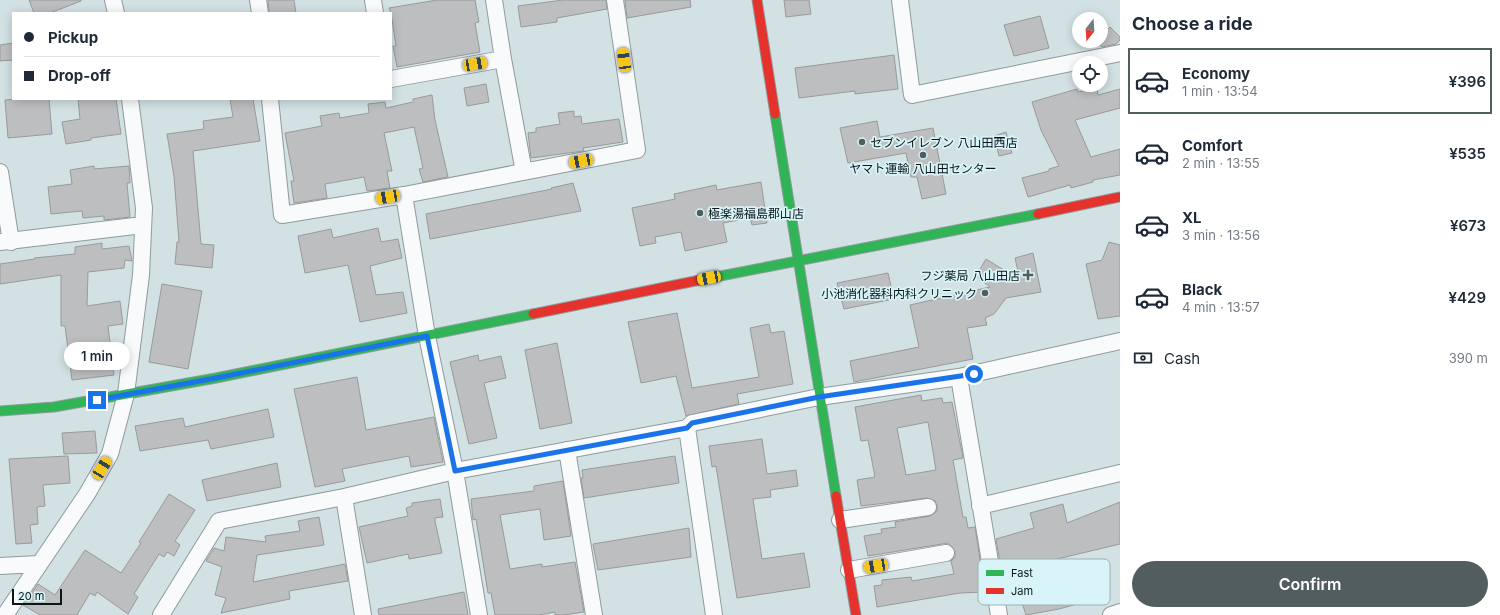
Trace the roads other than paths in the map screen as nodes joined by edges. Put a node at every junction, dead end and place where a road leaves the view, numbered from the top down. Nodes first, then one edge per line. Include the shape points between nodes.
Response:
1 (113, 0) edge
2 (258, 0) edge
3 (373, 0) edge
4 (494, 0) edge
5 (615, 0) edge
6 (757, 0) edge
7 (900, 0) edge
8 (116, 12) edge
9 (260, 12) edge
10 (375, 12) edge
11 (1120, 53) edge
12 (503, 59) junction
13 (392, 79) edge
14 (130, 100) edge
15 (273, 100) edge
16 (0, 172) edge
17 (524, 172) junction
18 (404, 195) junction
19 (1120, 197) edge
20 (143, 225) junction
21 (6, 242) edge
22 (799, 260) junction
23 (427, 336) junction
24 (1119, 343) edge
25 (959, 377) junction
26 (126, 394) junction
27 (819, 397) junction
28 (0, 411) edge
29 (687, 428) junction
30 (567, 450) junction
31 (455, 471) junction
32 (1120, 473) edge
33 (344, 497) junction
34 (928, 506) dead end
35 (980, 506) junction
36 (840, 520) junction
37 (946, 553) dead end
38 (989, 559) edge
39 (38, 564) junction
40 (0, 566) edge
41 (848, 570) junction
42 (997, 605) edge
43 (1120, 612) edge
44 (5, 615) edge
45 (161, 615) edge
46 (363, 615) edge
47 (479, 615) edge
48 (594, 615) edge
49 (714, 615) edge
50 (856, 615) edge
51 (999, 615) edge
52 (1112, 615) edge

1 - 8 street
2 - 9 street
3 - 10 street
4 - 12 street
5 - 17 street via 637,150
6 - 22 street
7 - 11 street via 912,95
12 - 13 street
12 - 17 street
14 - 20 street via 141,180
15 - 18 street via 282,215
16 - 21 street
17 - 18 street
18 - 23 street
19 - 22 street
20 - 21 street
20 - 26 street via 139,290
22 - 23 street
22 - 27 street
23 - 26 street
23 - 31 street
24 - 25 street
25 - 27 street
25 - 35 street
26 - 28 street via 54,407
26 - 39 street via 110,454 87,494
27 - 29 street via 692,423
27 - 36 street
29 - 30 street
29 - 49 street
30 - 31 street
30 - 48 street
31 - 33 street
31 - 47 street
32 - 35 street
33 - 45 street via 219,521
33 - 46 street
34 - 36 street
35 - 38 street
36 - 41 street
37 - 41 street
39 - 40 street
39 - 44 street
41 - 50 street
42 - 51 street
43 - 52 street

